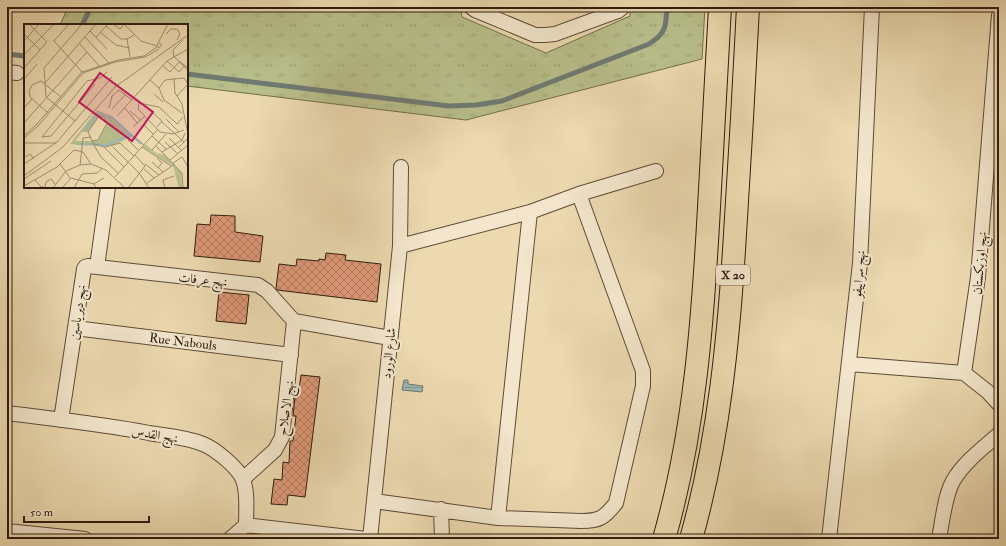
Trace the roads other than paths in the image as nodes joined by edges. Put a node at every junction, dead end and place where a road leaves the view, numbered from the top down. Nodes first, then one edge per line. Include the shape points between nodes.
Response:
1 (471, 7) edge
2 (623, 7) edge
3 (720, 7) edge
4 (748, 7) edge
5 (872, 7) edge
6 (999, 15) edge
7 (400, 167) dead end
8 (656, 171) dead end
9 (108, 188) edge
10 (579, 194) junction
11 (530, 212) junction
12 (400, 246) junction
13 (97, 267) junction
14 (294, 321) junction
15 (75, 328) junction
16 (390, 338) junction
17 (291, 355) junction
18 (849, 364) junction
19 (964, 373) junction
20 (999, 404) edge
21 (7, 413) edge
22 (61, 420) junction
23 (999, 434) edge
24 (243, 479) junction
25 (374, 501) junction
26 (441, 509) junction
27 (498, 518) junction
28 (246, 525) junction
29 (7, 531) edge
30 (85, 539) edge
31 (230, 539) edge
32 (366, 539) edge
33 (370, 539) edge
34 (442, 539) edge
35 (664, 539) edge
36 (691, 539) edge
37 (829, 539) edge
38 (939, 539) edge

1 - 2 street via 535,35 545,36 618,12
3 - 35 highway, X 20 via 704,300 692,405 675,502
4 - 36 highway, X 20 via 731,302 718,410 700,508
5 - 18 street, نهج سراييفو via 860,263
6 - 19 street, نهج اوزبكستان via 978,277
7 - 12 street, شارع الورود
8 - 10 street
9 - 13 street
10 - 11 street
10 - 27 street via 643,371 643,386 616,503 608,514 595,521
11 - 12 street
11 - 27 street
12 - 16 street, شارع الورود
13 - 14 street, نهج عرفات via 258,285 267,291
13 - 15 street, نهج دير ياسين via 88,266 84,269
14 - 16 street
14 - 17 street, نهج الاصلاح
15 - 17 street, Rue Nabouls
15 - 22 street, نهج دير ياسين
16 - 25 street, شارع الورود
17 - 24 street, نهج الاصلاح via 282,437 275,450
18 - 19 street
18 - 37 street, نهج سراييفو
19 - 20 street
21 - 22 street, نهج القدس
22 - 24 street, نهج القدس via 187,439 204,444 234,466
23 - 38 street via 953,481
24 - 28 street, نهج القدس
25 - 26 street
25 - 33 street, شارع الورود
26 - 27 street
26 - 34 street
28 - 31 street
28 - 32 street
29 - 30 street

